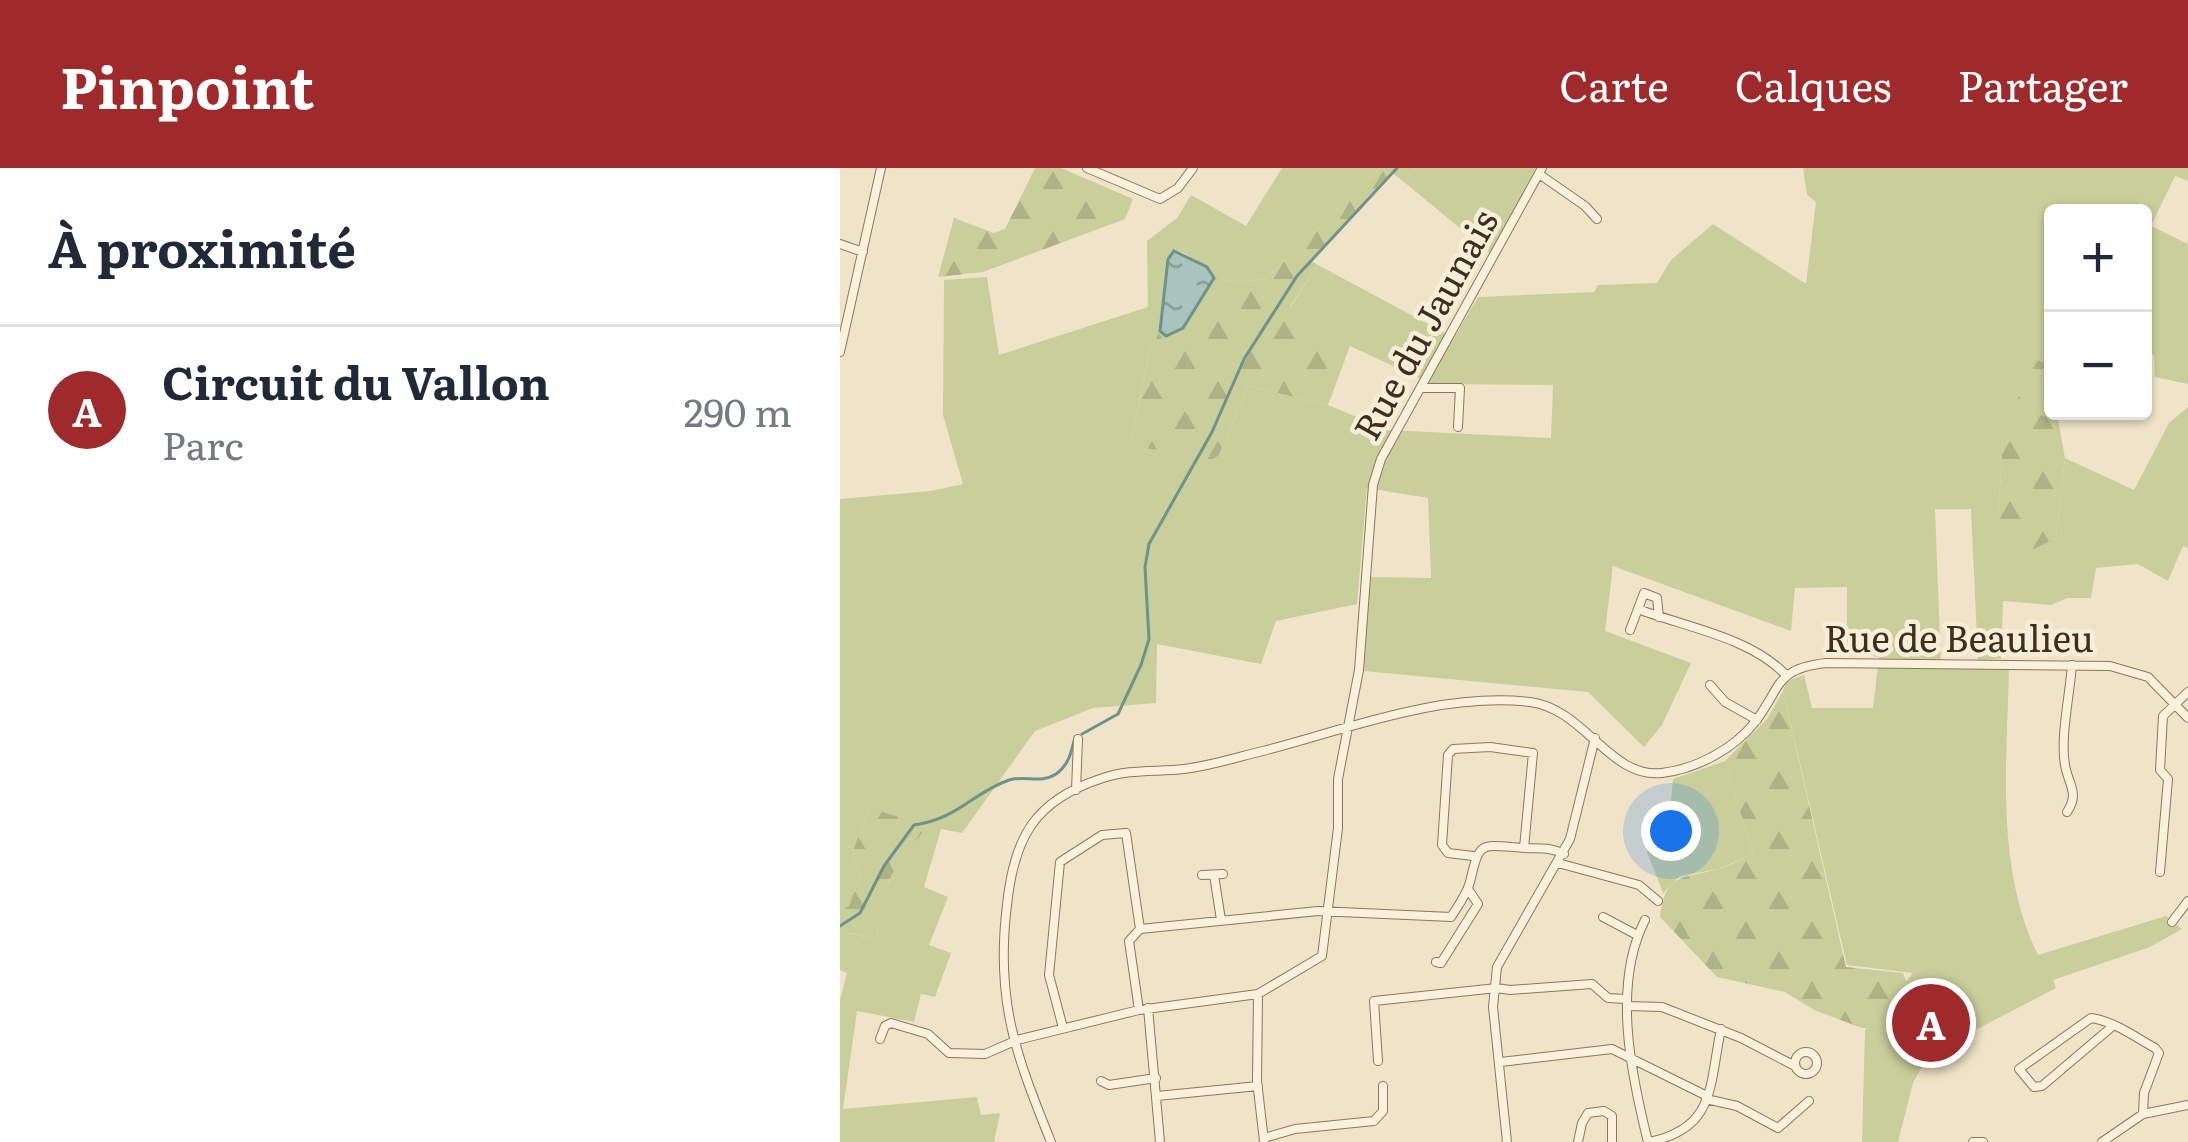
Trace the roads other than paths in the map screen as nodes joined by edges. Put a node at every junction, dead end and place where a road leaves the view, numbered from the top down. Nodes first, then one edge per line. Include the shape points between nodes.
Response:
1 (881, 168) edge
2 (1087, 168) edge
3 (1193, 168) edge
4 (1541, 171) edge
5 (1597, 219) dead end
6 (840, 244) edge
7 (862, 252) junction
8 (840, 352) edge
9 (1421, 388) junction
10 (1458, 428) dead end
11 (1638, 609) junction
12 (1659, 617) junction
13 (1630, 630) dead end
14 (2072, 665) junction
15 (1785, 674) junction
16 (1710, 685) dead end
17 (2188, 692) edge
18 (2175, 704) junction
19 (2188, 718) edge
20 (1757, 720) junction
21 (1349, 727) junction
22 (1595, 738) junction
23 (1078, 739) dead end
24 (1076, 790) junction
25 (2067, 812) dead end
26 (1524, 848) junction
27 (1473, 856) junction
28 (1561, 858) junction
29 (2160, 872) dead end
30 (1202, 875) dead end
31 (1468, 889) junction
32 (1658, 901) dead end
33 (2188, 901) edge
34 (1328, 911) junction
35 (1603, 917) dead end
36 (1220, 920) junction
37 (1645, 920) dead end
38 (2172, 922) dead end
39 (1140, 929) junction
40 (1637, 935) junction
41 (1436, 962) dead end
42 (1493, 988) junction
43 (1258, 994) junction
44 (1626, 1003) junction
45 (1144, 1009) junction
46 (2114, 1025) junction
47 (1064, 1028) junction
48 (1721, 1029) junction
49 (880, 1039) dead end
50 (1013, 1041) junction
51 (1634, 1059) junction
52 (1378, 1061) dead end
53 (1502, 1062) junction
54 (1796, 1066) dead end
55 (1156, 1078) junction
56 (1101, 1081) dead end
57 (1258, 1086) junction
58 (1383, 1087) dead end
59 (1157, 1096) junction
60 (1707, 1097) junction
61 (1809, 1101) dead end
62 (2188, 1105) edge
63 (2143, 1114) junction
64 (1264, 1140) edge
65 (1051, 1142) edge
66 (1160, 1142) edge
67 (1507, 1142) edge
68 (1578, 1142) edge
69 (1612, 1142) edge
70 (1649, 1142) edge
71 (1972, 1142) edge
72 (1983, 1142) edge
73 (2102, 1142) edge

1 - 7 street
2 - 3 street via 1160,199
4 - 5 street
4 - 9 street, Rue du Jaunais
6 - 7 street
7 - 8 street
9 - 10 street via 1460,388
9 - 21 street, Rue du Jaunais via 1373,485
11 - 12 street
11 - 12 street via 1644,593 1657,598
11 - 13 street
12 - 15 street via 1736,643
14 - 15 street, Rue de Beaulieu via 1826,663
14 - 18 street, Rue de Beaulieu via 2134,670
14 - 25 street via 2065,765 2074,789
15 - 20 street, Rue de Beaulieu
16 - 20 street
17 - 18 street
18 - 19 street, Rue de Beaulieu
18 - 29 street via 2163,716 2160,770 2168,779
20 - 22 street, Rue de Beaulieu via 1720,753 1660,774 1632,769
21 - 22 street, Rue de Beaulieu via 1511,701 1561,711
21 - 24 street, Rue de Beaulieu
21 - 34 street, Rue du Jaunais
22 - 28 street
23 - 24 street
24 - 50 street via 1032,823 1015,851 1001,967
26 - 27 street via 1485,847
26 - 27 street via 1533,753 1453,749 1442,844 1448,853
26 - 28 street via 1555,849
27 - 31 street
28 - 32 street via 1640,885
28 - 42 street via 1510,941
30 - 36 street via 1218,874
31 - 34 street via 1451,917
31 - 41 street via 1478,904
33 - 38 street
34 - 36 street
34 - 43 street, Rue du Jaunais via 1319,960
35 - 40 street
36 - 39 street
37 - 40 street
39 - 45 street via 1129,940
39 - 47 street via 1126,832 1102,835 1060,862 1049,975
40 - 44 street
42 - 44 street via 1592,984
42 - 52 street via 1374,1000
42 - 53 street
43 - 45 street
43 - 57 street
44 - 48 street
44 - 51 street
45 - 47 street
45 - 55 street
46 - 46 street via 2091,1018 2019,1070 2042,1087
46 - 63 street via 2159,1053
47 - 50 street
48 - 54 street
48 - 60 street
49 - 50 street via 891,1023 928,1034 949,1053 985,1054
50 - 65 street
51 - 53 street via 1612,1049
51 - 60 street
51 - 70 street
53 - 67 street
55 - 56 street
55 - 59 street
57 - 59 street
57 - 64 street
58 - 64 street via 1383,1111 1374,1120
59 - 66 street
60 - 61 street via 1778,1128
60 - 70 street via 1691,1127
62 - 63 street
63 - 73 street
68 - 69 street via 1588,1113 1604,1112 1612,1117
71 - 72 street

